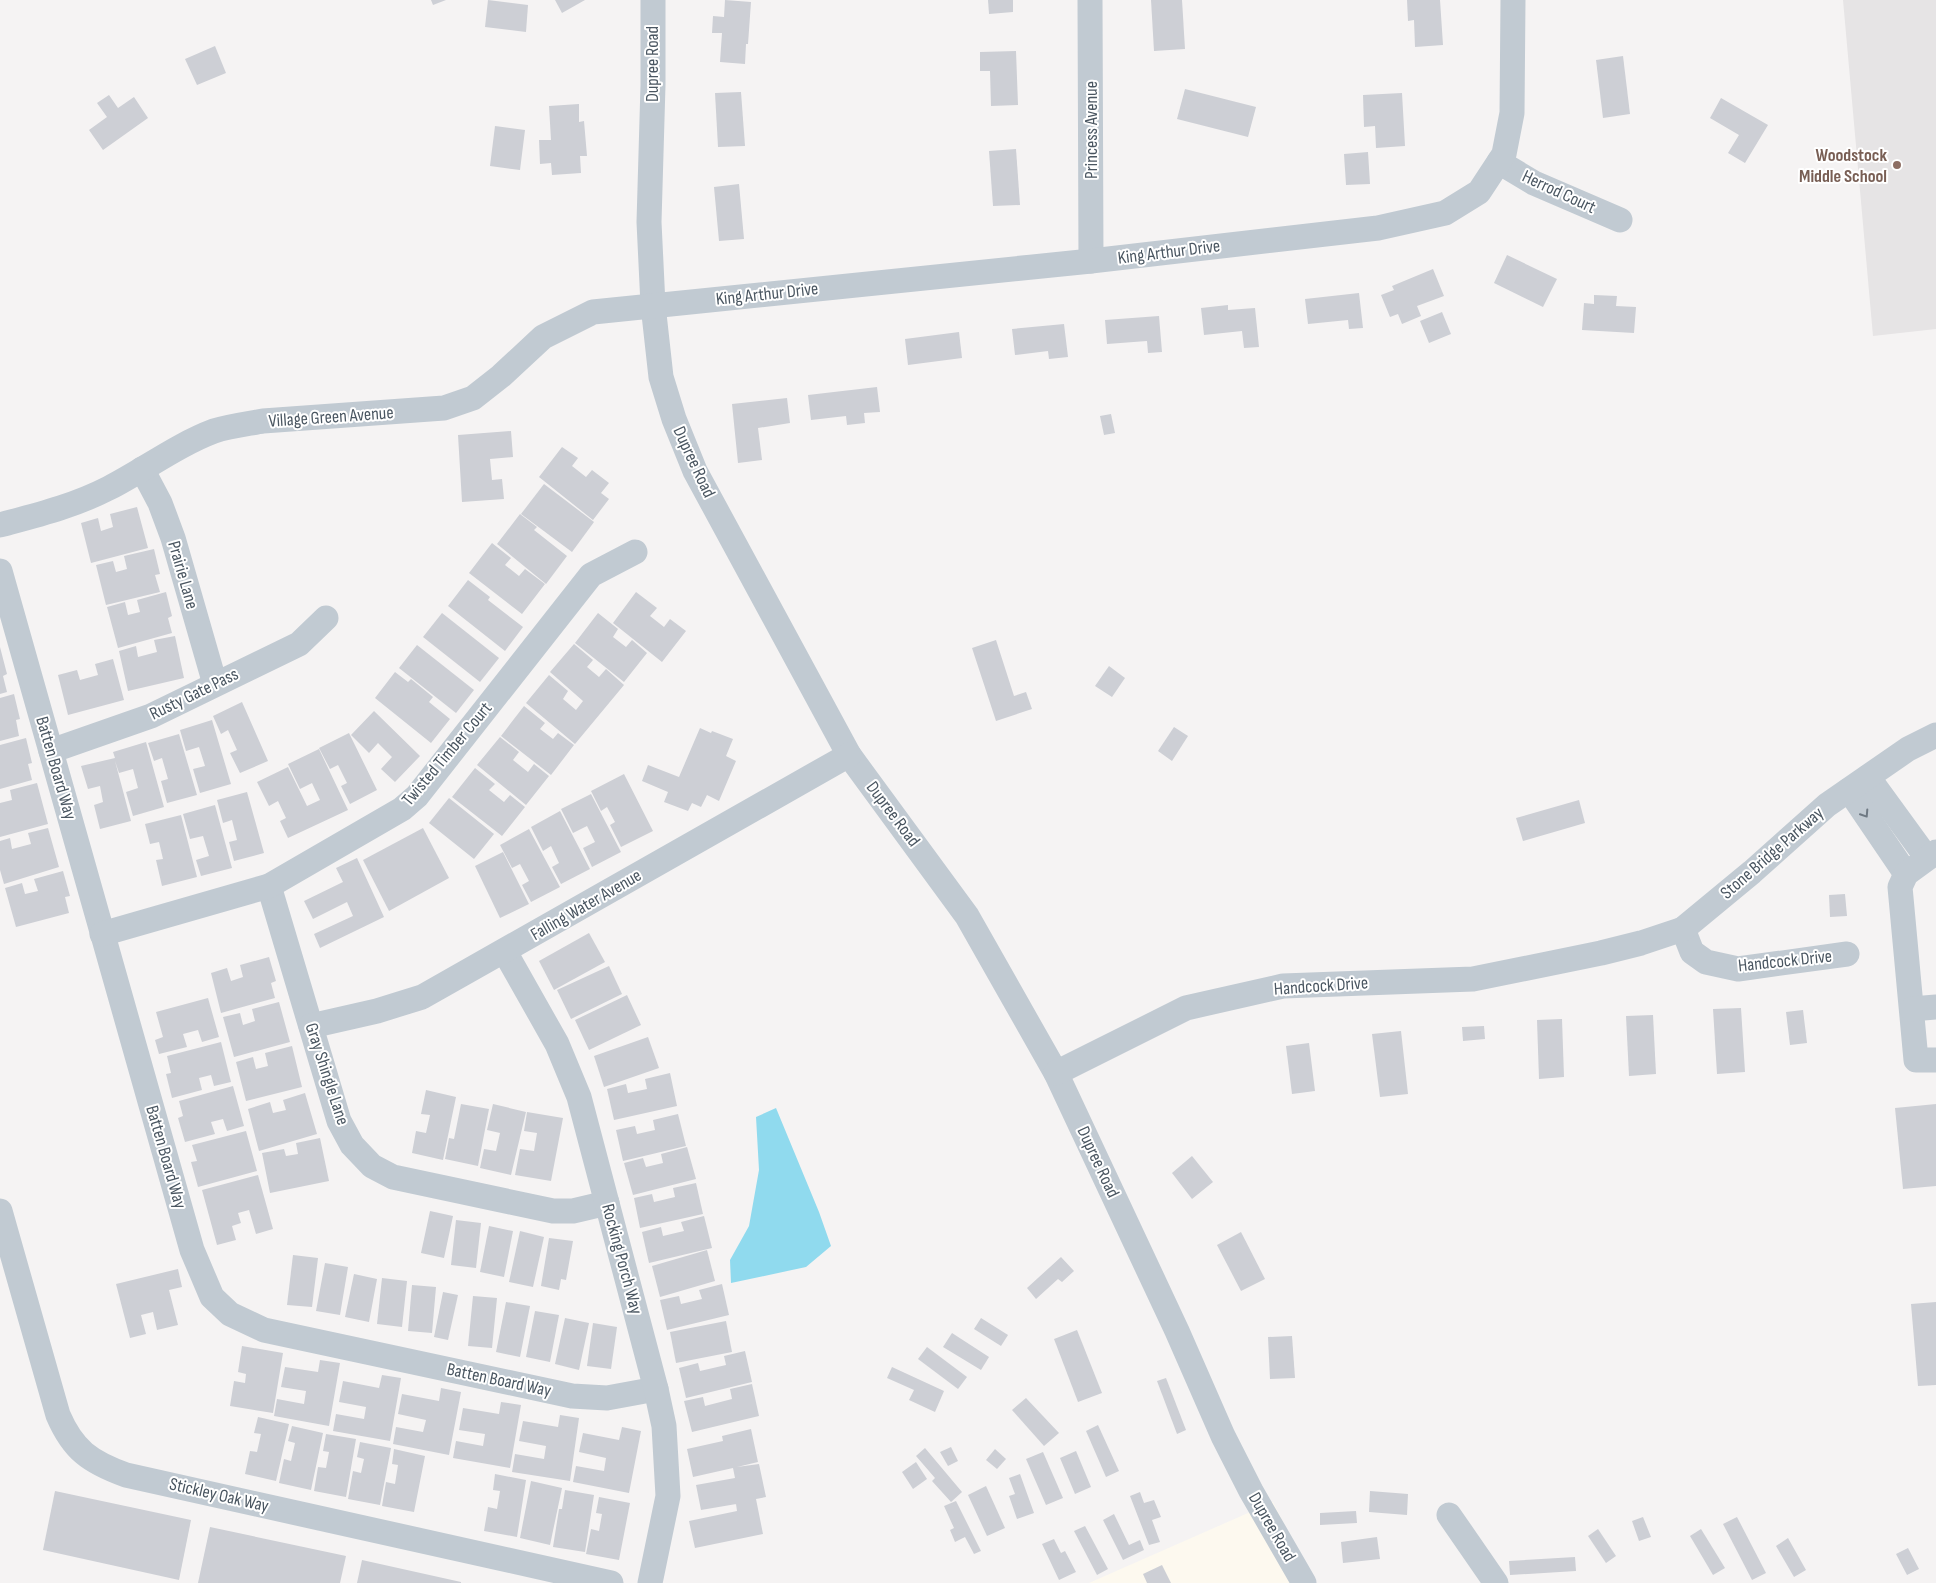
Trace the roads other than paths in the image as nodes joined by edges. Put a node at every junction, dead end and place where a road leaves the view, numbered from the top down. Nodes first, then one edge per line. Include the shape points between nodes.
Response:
1 (652, 0) edge
2 (1090, 0) edge
3 (1514, 0) edge
4 (1499, 162) junction
5 (1620, 220) dead end
6 (1092, 261) junction
7 (653, 305) junction
8 (142, 470) junction
9 (0, 525) edge
10 (635, 552) dead end
11 (0, 571) edge
12 (326, 618) dead end
13 (215, 684) junction
14 (1936, 735) edge
15 (51, 751) junction
16 (849, 755) junction
17 (1859, 784) junction
18 (1932, 855) edge
19 (1906, 874) junction
20 (269, 886) junction
21 (1682, 929) junction
22 (102, 934) junction
23 (505, 952) junction
24 (1601, 953) joint
25 (1847, 954) dead end
26 (1924, 1008) edge
27 (311, 1026) junction
28 (1936, 1060) edge
29 (1056, 1074) junction
30 (607, 1203) junction
31 (0, 1211) edge
32 (656, 1389) junction
33 (1449, 1516) dead end
34 (611, 1583) edge
35 (650, 1583) edge
36 (1304, 1583) edge
37 (1496, 1583) edge

1 - 7 street, Dupree Road via 649,222
2 - 6 street, Princess Avenue
3 - 4 street, King Arthur Drive via 1512,113 1504,154
4 - 5 street, Herrod Court via 1534,183
4 - 6 street, King Arthur Drive via 1479,192 1445,213 1378,228
6 - 7 street, King Arthur Drive
7 - 8 street, Village Green Avenue via 594,312 585,316 543,337 473,398 444,408 238,425 194,440
7 - 16 street, Dupree Road via 661,377 696,471
8 - 9 street, Village Green Avenue via 82,500
8 - 13 street, Prairie Lane via 160,502 173,538
10 - 20 street, Twisted Timber Court via 591,575 417,796 402,809
11 - 15 street, Batten Board Way
12 - 13 street, Rusty Gate Pass via 299,644
13 - 15 street, Rusty Gate Pass via 151,716
14 - 17 street, Stone Bridge Parkway via 1908,749
15 - 22 street, Batten Board Way
16 - 23 street, Falling Water Avenue
16 - 29 street, Dupree Road via 967,916
17 - 18 street
17 -> 19 street
17 - 21 street, Stone Bridge Parkway via 1827,805
18 - 19 street
19 - 26 street via 1900,887
20 - 22 street, Twisted Timber Court
20 - 27 street, Gray Shingle Lane
21 - 24 street, Stone Bridge Parkway
21 - 25 street, Handcock Drive via 1692,952 1706,962 1738,969
22 - 32 street, Batten Board Way via 192,1250 212,1297 230,1314 264,1330 572,1396 607,1398
23 - 27 street, Falling Water Avenue via 422,997
23 - 30 street, Rocking Porch Way via 569,1070
24 - 29 street, Handcock Drive via 1473,979 1283,986 1186,1008
26 - 28 street via 1916,1060
27 - 30 street, Gray Shingle Lane via 339,1121 352,1145 372,1166 393,1177 553,1211
29 - 36 street, Dupree Road via 1223,1436
30 - 32 street, Rocking Porch Way
31 - 34 street, Stickley Oak Way via 66,1435 82,1452 103,1466 126,1474
32 - 35 street, Rocking Porch Way via 664,1426 668,1496
33 - 37 street

